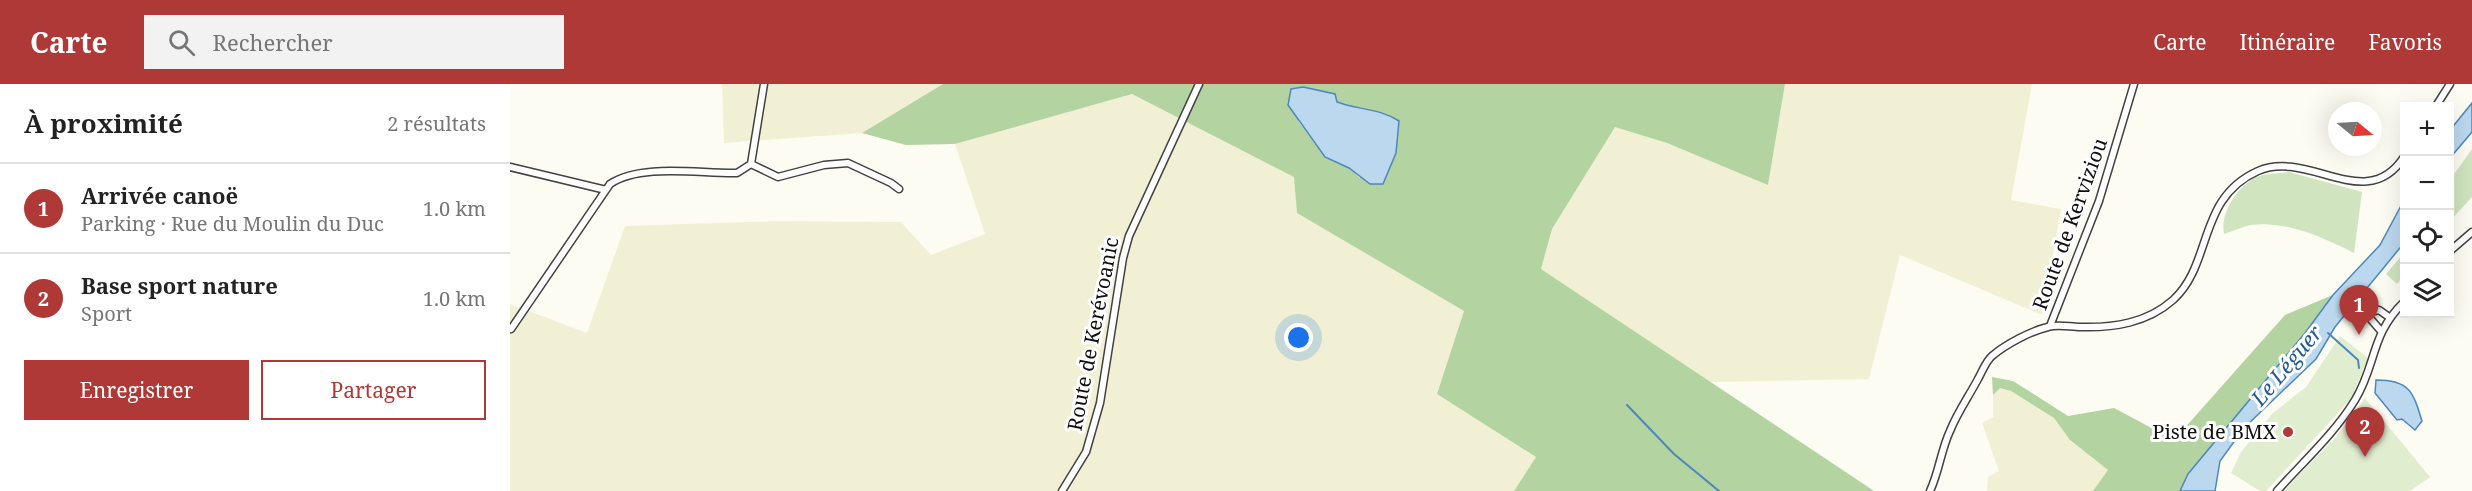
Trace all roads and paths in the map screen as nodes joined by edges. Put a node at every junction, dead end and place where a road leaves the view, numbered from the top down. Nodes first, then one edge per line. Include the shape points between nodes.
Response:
1 (764, 84) edge
2 (1199, 84) edge
3 (2134, 84) edge
4 (2450, 84) edge
5 (2439, 102) edge
6 (2400, 161) edge
7 (751, 164) junction
8 (510, 167) edge
9 (899, 189) dead end
10 (606, 190) junction
11 (2472, 232) edge
12 (2454, 248) edge
13 (2400, 306) edge
14 (2389, 317) junction
15 (2050, 326) junction
16 (511, 329) edge
17 (2381, 331) junction
18 (1062, 491) edge
19 (1930, 491) edge
20 (2277, 491) edge

1 - 7 street
2 - 18 street, Route de Kerévoanic via 1129,236 1100,403 1086,452
3 - 15 street, Route de Kerviziou via 2099,201
4 - 5 street
6 - 15 street, Route de Kerviziou via 2386,176 2366,183 2292,166 2256,172 2239,181 2221,202 2187,284 2160,311 2129,323
7 - 9 street via 778,177 848,163
7 - 10 street via 737,173 631,173
8 - 10 street
10 - 16 street
11 - 12 street
13 - 14 street
14 - 17 street
14 - 17 street via 2379,310 2370,312 2368,316
15 - 19 street via 1991,357 1949,432
17 - 20 street via 2355,399

